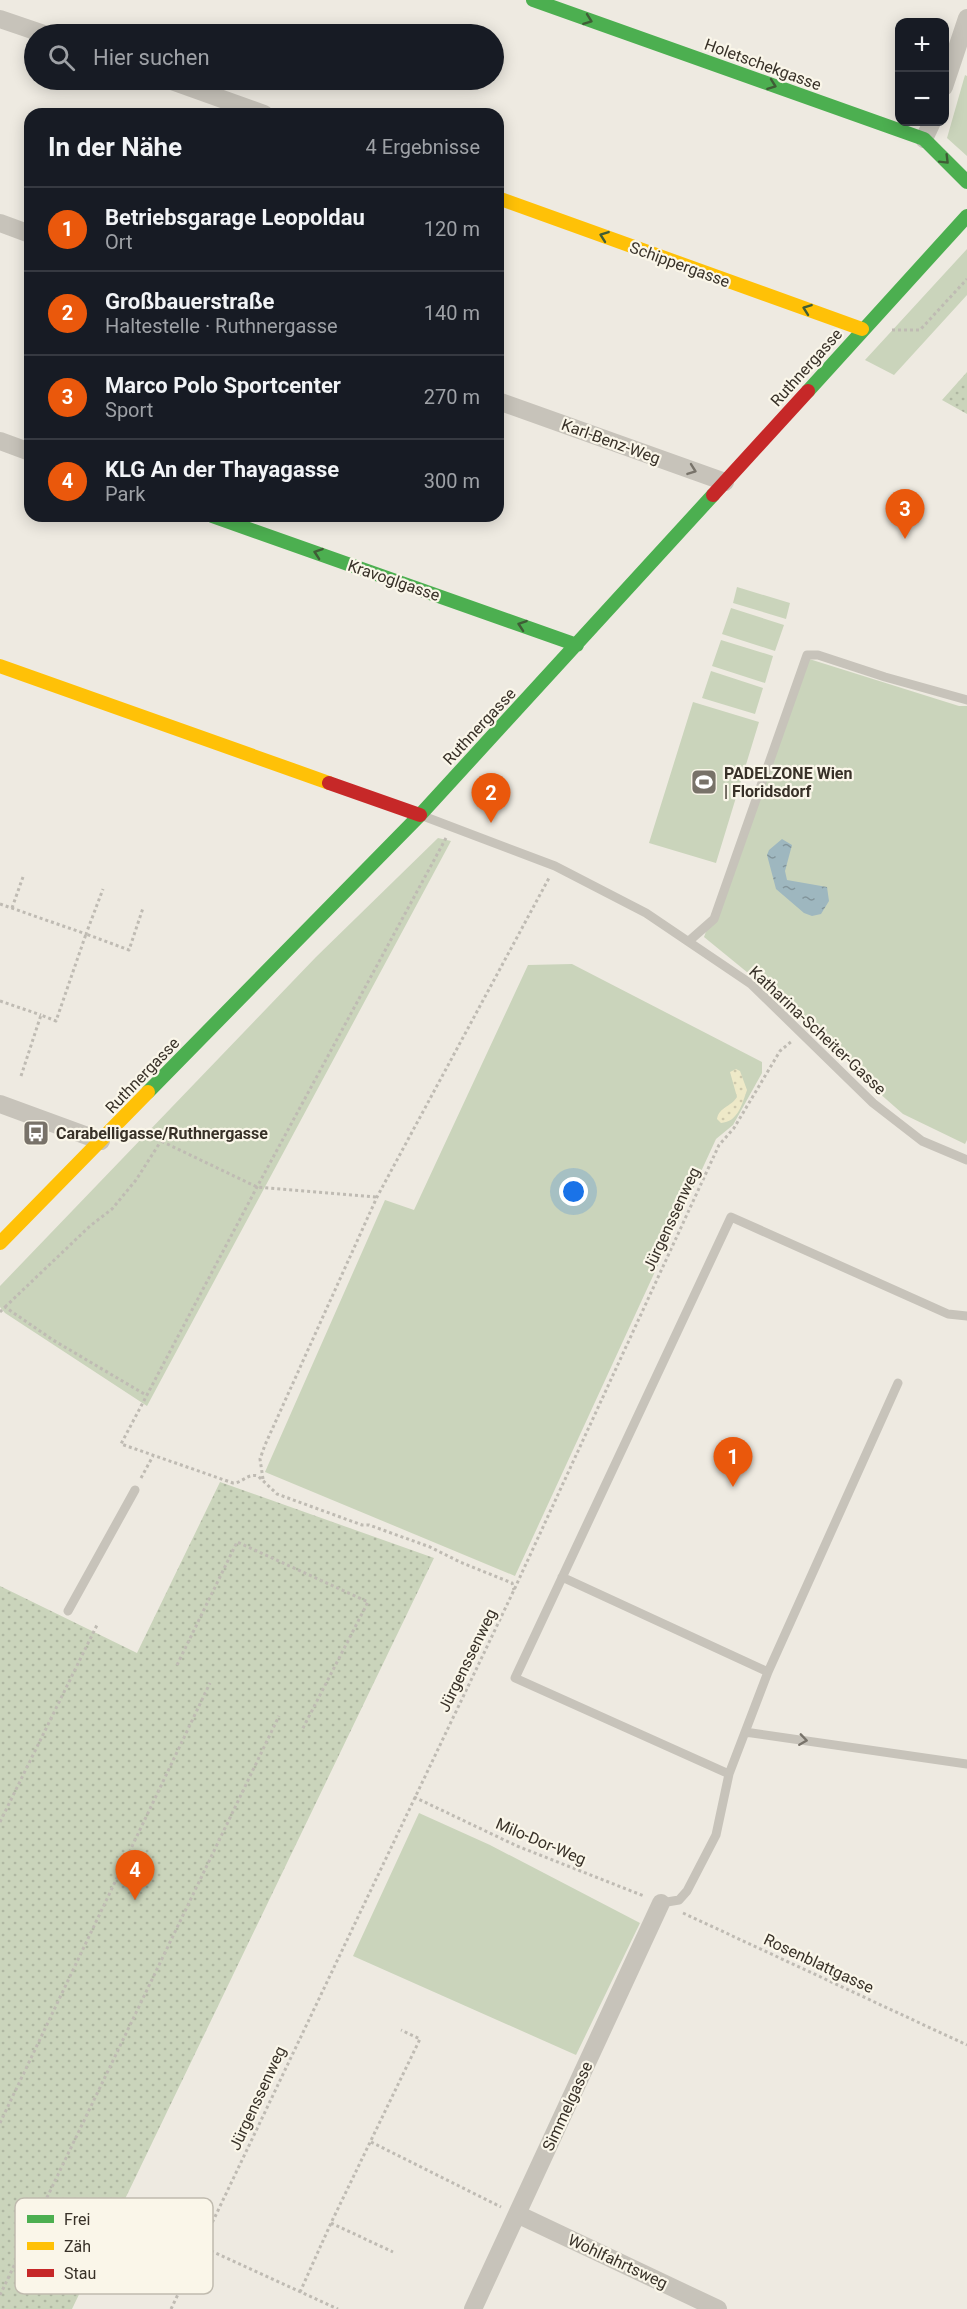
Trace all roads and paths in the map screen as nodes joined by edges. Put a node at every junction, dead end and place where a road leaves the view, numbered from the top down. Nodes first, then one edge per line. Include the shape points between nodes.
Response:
1 (533, 0) edge
2 (967, 18) edge
3 (0, 19) edge
4 (24, 27) edge
5 (949, 74) edge
6 (197, 90) edge
7 (247, 108) edge
8 (930, 126) edge
9 (924, 139) junction
10 (967, 182) edge
11 (504, 200) edge
12 (967, 216) edge
13 (0, 223) edge
14 (24, 232) edge
15 (967, 279) edge
16 (862, 329) junction
17 (504, 403) edge
18 (0, 441) edge
19 (24, 450) edge
20 (725, 482) junction
21 (229, 522) edge
22 (577, 645) junction
23 (0, 666) edge
24 (967, 700) edge
25 (420, 814) junction
26 (453, 826) junction
27 (555, 866) junction
28 (24, 874) dead end
29 (103, 889) dead end
30 (0, 904) edge
31 (12, 908) junction
32 (143, 908) dead end
33 (86, 934) junction
34 (690, 941) junction
35 (0, 1001) edge
36 (41, 1015) junction
37 (801, 1034) junction
38 (21, 1076) dead end
39 (0, 1104) edge
40 (136, 1129) dead end
41 (101, 1141) junction
42 (161, 1141) junction
43 (967, 1160) edge
44 (256, 1187) junction
45 (377, 1197) junction
46 (0, 1243) edge
47 (5, 1307) junction
48 (0, 1312) edge
49 (967, 1316) edge
50 (898, 1383) dead end
51 (146, 1395) junction
52 (153, 1456) junction
53 (263, 1479) junction
54 (135, 1490) joint
55 (562, 1577) junction
56 (514, 1590) junction
57 (68, 1611) dead end
58 (97, 1625) dead end
59 (177, 1665) dead end
60 (768, 1672) junction
61 (210, 1683) dead end
62 (279, 1716) dead end
63 (302, 1730) dead end
64 (745, 1732) junction
65 (967, 1764) edge
66 (729, 1774) junction
67 (414, 1797) junction
68 (0, 1822) edge
69 (661, 1903) junction
70 (401, 2030) dead end
71 (967, 2046) edge
72 (0, 2123) edge
73 (371, 2142) junction
74 (47, 2198) edge
75 (517, 2214) junction
76 (213, 2219) edge
77 (331, 2223) junction
78 (213, 2252) edge
79 (393, 2252) dead end
80 (15, 2264) edge
81 (300, 2292) junction
82 (178, 2294) edge
83 (0, 2295) edge
84 (171, 2309) edge
85 (338, 2309) edge
86 (472, 2309) edge
87 (718, 2309) edge

1 -> 9 street, Holetschekgasse
2 - 5 street
3 - 4 street
6 - 7 street
8 - 9 street
9 -> 10 street, Holetschekgasse
16 -> 11 street, Schippergasse
12 - 16 street, Ruthnergasse
13 - 14 street
15 - 16 path via 920,330
16 - 20 street, Ruthnergasse
17 -> 20 street, Karl-Benz-Weg
18 - 19 street
20 - 22 street, Ruthnergasse
22 -> 21 street, Kravoglgasse
22 - 25 street, Ruthnergasse
23 - 25 street
24 - 34 lane via 807,655 714,918
25 - 26 lane, Katharina-Scheiter-Gasse
25 - 41 street, Ruthnergasse
26 - 27 lane, Katharina-Scheiter-Gasse
26 - 44 path
27 - 34 lane, Katharina-Scheiter-Gasse via 646,913
27 - 45 path
28 - 31 path
29 - 33 path
30 - 31 path
31 - 33 path
32 - 33 path via 129,950
33 - 36 path via 56,1021
34 - 37 lane, Katharina-Scheiter-Gasse via 751,984
35 - 36 path
36 - 38 path
37 - 43 lane, Katharina-Scheiter-Gasse via 873,1103 922,1141
37 - 56 path, Jürgenssenweg via 780,1051 734,1128 719,1145
39 - 41 street
40 - 42 path
41 - 46 street, Ruthnergasse
42 - 44 path
42 - 47 path via 112,1209
44 - 45 path
44 - 51 path
45 - 53 path via 265,1445 260,1460
47 - 48 path
47 - 51 path
49 - 55 lane via 948,1314 731,1217
50 - 60 lane
51 - 52 path via 121,1444
52 - 53 path via 234,1483 252,1475
52 - 54 path
53 - 56 path via 277,1494 430,1547 512,1583
54 - 57 lane
55 - 60 lane
55 - 66 lane via 515,1678
56 - 67 path, Jürgenssenweg
58 - 68 path
59 - 63 path via 237,1542 368,1602
60 - 64 lane
61 - 72 path
62 - 74 path
64 -> 65 lane
64 - 66 lane
66 - 69 lane via 716,1835 687,1892 679,1900
67 - 69 path, Milo-Dor-Weg via 518,1846
67 - 76 path, Jürgenssenweg
69 - 71 path, Rosenblattgasse
69 - 75 street, Simmelgasse
70 - 73 path via 420,2039
73 - 75 path
73 - 77 path
75 - 86 street, Simmelgasse
75 - 87 street, Wohlfahrtsweg
77 - 79 path
77 - 81 path
78 - 81 path
80 - 83 path
81 - 85 path
82 - 84 path, Jürgenssenweg

